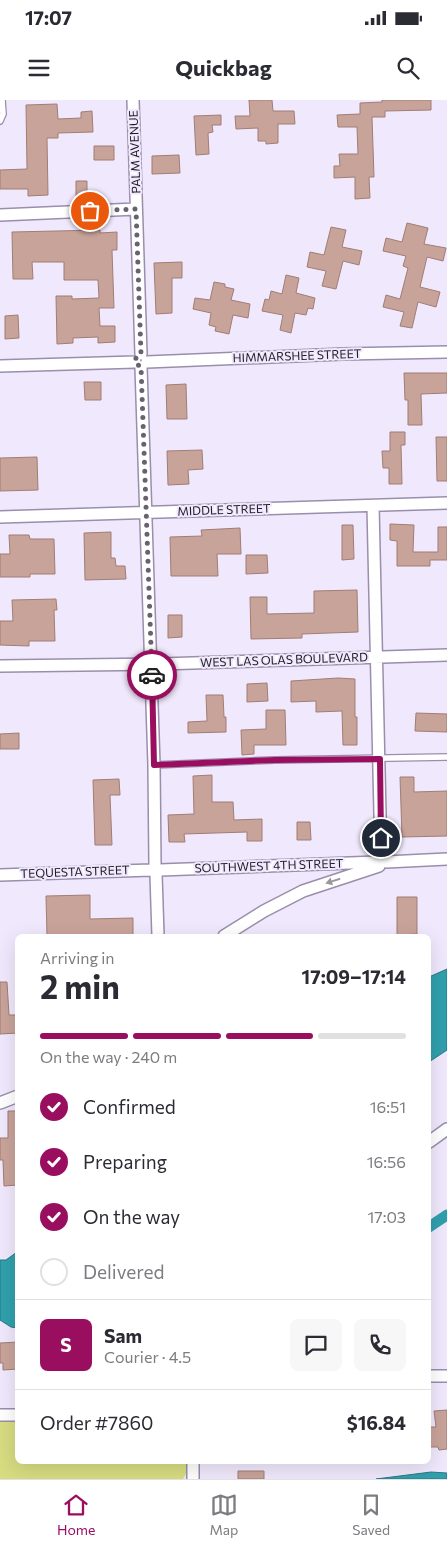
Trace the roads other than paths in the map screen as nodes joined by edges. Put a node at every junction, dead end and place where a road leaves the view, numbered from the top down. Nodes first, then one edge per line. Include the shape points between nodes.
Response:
1 (2, 100) edge
2 (133, 100) edge
3 (0, 121) edge
4 (136, 209) junction
5 (0, 215) edge
6 (447, 352) edge
7 (141, 361) junction
8 (0, 366) edge
9 (447, 503) edge
10 (373, 506) junction
11 (147, 513) junction
12 (0, 517) edge
13 (447, 655) edge
14 (378, 658) junction
15 (151, 664) junction
16 (0, 666) edge
17 (447, 757) edge
18 (380, 759) junction
19 (154, 765) junction
20 (447, 859) edge
21 (381, 862) junction
22 (156, 870) junction
23 (0, 875) edge
24 (158, 934) edge
25 (227, 934) edge
26 (15, 1097) edge
27 (0, 1104) edge
28 (447, 1129) edge
29 (431, 1141) edge
30 (431, 1376) edge
31 (447, 1376) edge
32 (0, 1415) edge
33 (15, 1415) edge
34 (193, 1464) edge
35 (194, 1479) edge

1 - 3 lane
2 - 4 street, PALM AVENUE
4 - 5 street
4 - 7 street, PALM AVENUE
6 - 7 street, HIMMARSHEE STREET
7 - 8 street, HIMMARSHEE STREET
7 - 11 street, PALM AVENUE
9 - 10 street, MIDDLE STREET
10 - 11 street, MIDDLE STREET
10 - 14 street
11 - 12 street, MIDDLE STREET
11 - 15 street, PALM AVENUE
13 - 14 street, WEST LAS OLAS BOULEVARD
14 - 15 street, WEST LAS OLAS BOULEVARD
14 - 18 street
15 - 16 street, WEST LAS OLAS BOULEVARD
15 - 19 street, PALM AVENUE
17 - 18 lane
18 - 19 lane
18 - 21 street
19 - 22 street, PALM AVENUE
20 - 21 street
21 - 22 street, SOUTHWEST 4TH STREET
21 -> 25 street via 303,891
22 - 23 street, TEQUESTA STREET
22 - 24 street, PALM AVENUE
26 - 27 street
28 - 29 street
30 - 31 street
32 - 33 street
34 - 35 street

